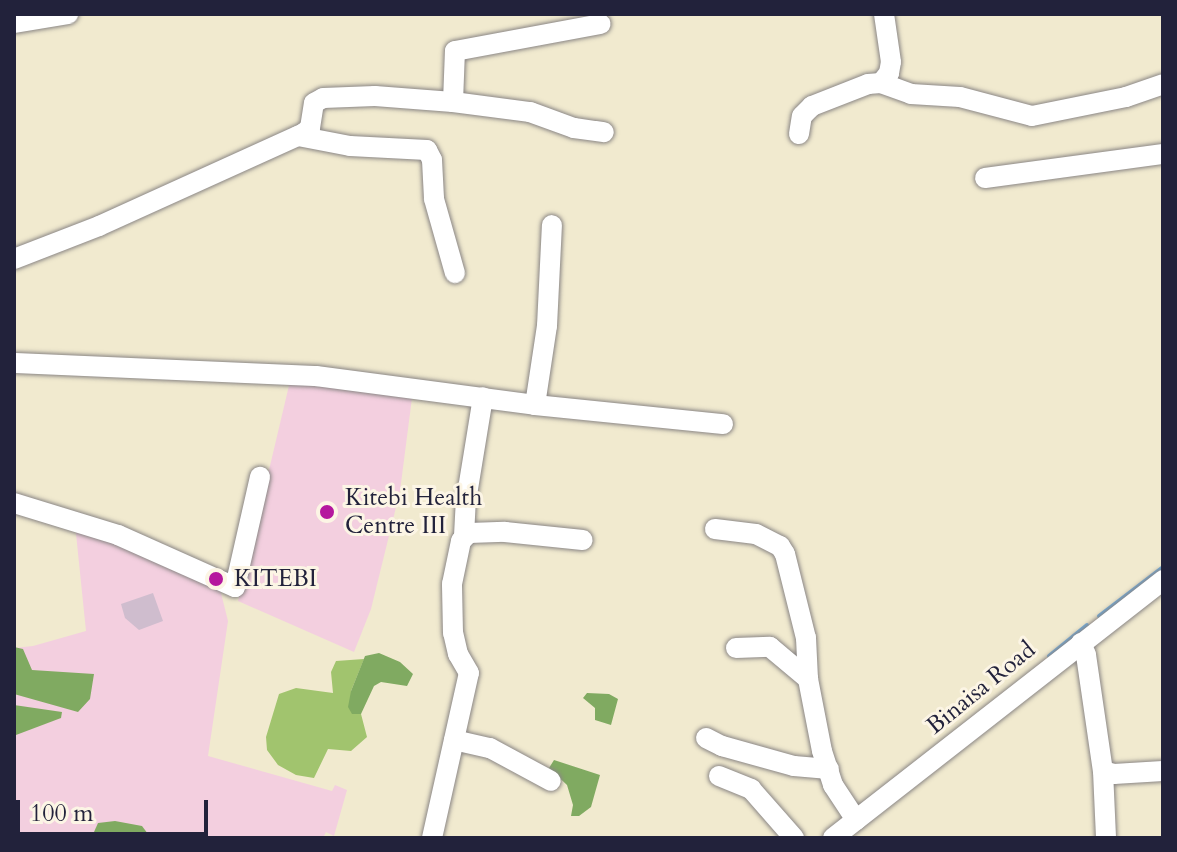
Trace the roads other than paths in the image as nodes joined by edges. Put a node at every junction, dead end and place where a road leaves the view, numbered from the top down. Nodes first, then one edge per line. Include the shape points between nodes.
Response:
1 (68, 14) edge
2 (884, 14) edge
3 (14, 23) edge
4 (601, 24) dead end
5 (881, 83) junction
6 (1163, 84) edge
7 (453, 102) junction
8 (604, 132) dead end
9 (799, 134) dead end
10 (298, 136) junction
11 (1163, 154) edge
12 (985, 178) dead end
13 (552, 225) dead end
14 (14, 259) edge
15 (455, 273) dead end
16 (14, 363) edge
17 (483, 397) junction
18 (535, 405) junction
19 (723, 424) dead end
20 (260, 477) dead end
21 (14, 503) edge
22 (715, 529) dead end
23 (464, 536) junction
24 (583, 540) dead end
25 (1163, 580) edge
26 (1081, 643) junction
27 (736, 648) dead end
28 (808, 679) junction
29 (706, 738) dead end
30 (454, 740) junction
31 (829, 769) junction
32 (1103, 771) junction
33 (1163, 771) edge
34 (719, 776) dead end
35 (551, 781) dead end
36 (856, 820) junction
37 (432, 838) edge
38 (794, 838) edge
39 (833, 838) edge
40 (1106, 838) edge

1 - 3 street
2 - 5 street via 891,62
4 - 7 street via 455,51
5 - 6 street via 893,90 960,97 1032,116
5 - 9 street via 812,106 802,116
7 - 8 street via 541,114 557,123
7 - 10 street via 323,98 314,103 310,128
10 - 14 street
10 - 15 street via 350,146 427,150 434,199
11 - 12 street
13 - 18 street via 547,326
16 - 17 street via 316,376
17 - 18 street
17 - 23 street
18 - 19 street
20 - 21 street via 235,587 105,530
22 - 28 street via 756,534 780,546 806,638
23 - 24 street via 505,532
23 - 30 street via 452,606 458,654 469,673
25 - 26 street, Binaisa Road
26 - 32 street
26 - 36 street, Binaisa Road
27 - 28 street via 770,647
28 - 31 street
29 - 31 street via 780,763
30 - 35 street via 490,748
30 - 37 street
31 - 36 street
32 - 33 street
32 - 40 street
34 - 38 street via 751,789
36 - 39 street, Binaisa Road

